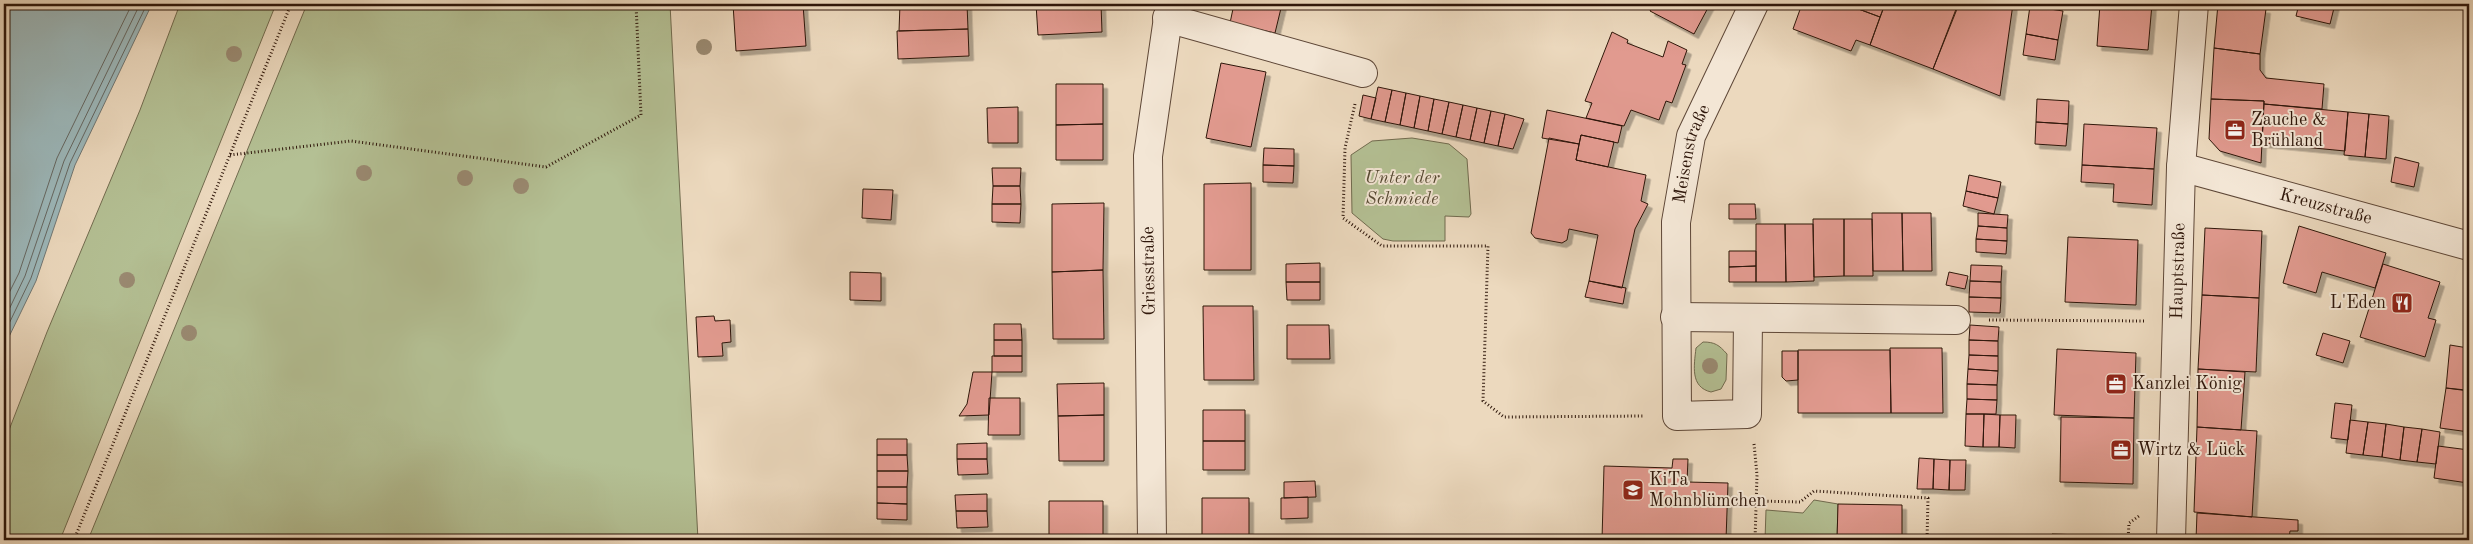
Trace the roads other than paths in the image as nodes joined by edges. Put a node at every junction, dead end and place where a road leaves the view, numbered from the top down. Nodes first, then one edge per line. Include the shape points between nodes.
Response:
1 (1754, 4) edge
2 (2194, 4) edge
3 (1169, 11) edge
4 (1363, 73) road end
5 (2181, 167) junction
6 (2469, 246) edge
7 (1676, 317) junction
8 (1748, 319) junction
9 (1956, 320) road end
10 (1152, 540) edge
11 (2171, 540) edge

1 - 7 street, Meisenstraße via 1692,136 1676,222
2 - 5 street, Hauptstraße
3 - 4 street
3 - 10 street, Griesstraße via 1148,156
5 - 6 street, Kreuzstraße
5 - 11 street, Hauptstraße
7 - 8 street
7 - 8 street, Meisenstraße via 1676,416 1747,414
8 - 9 street

